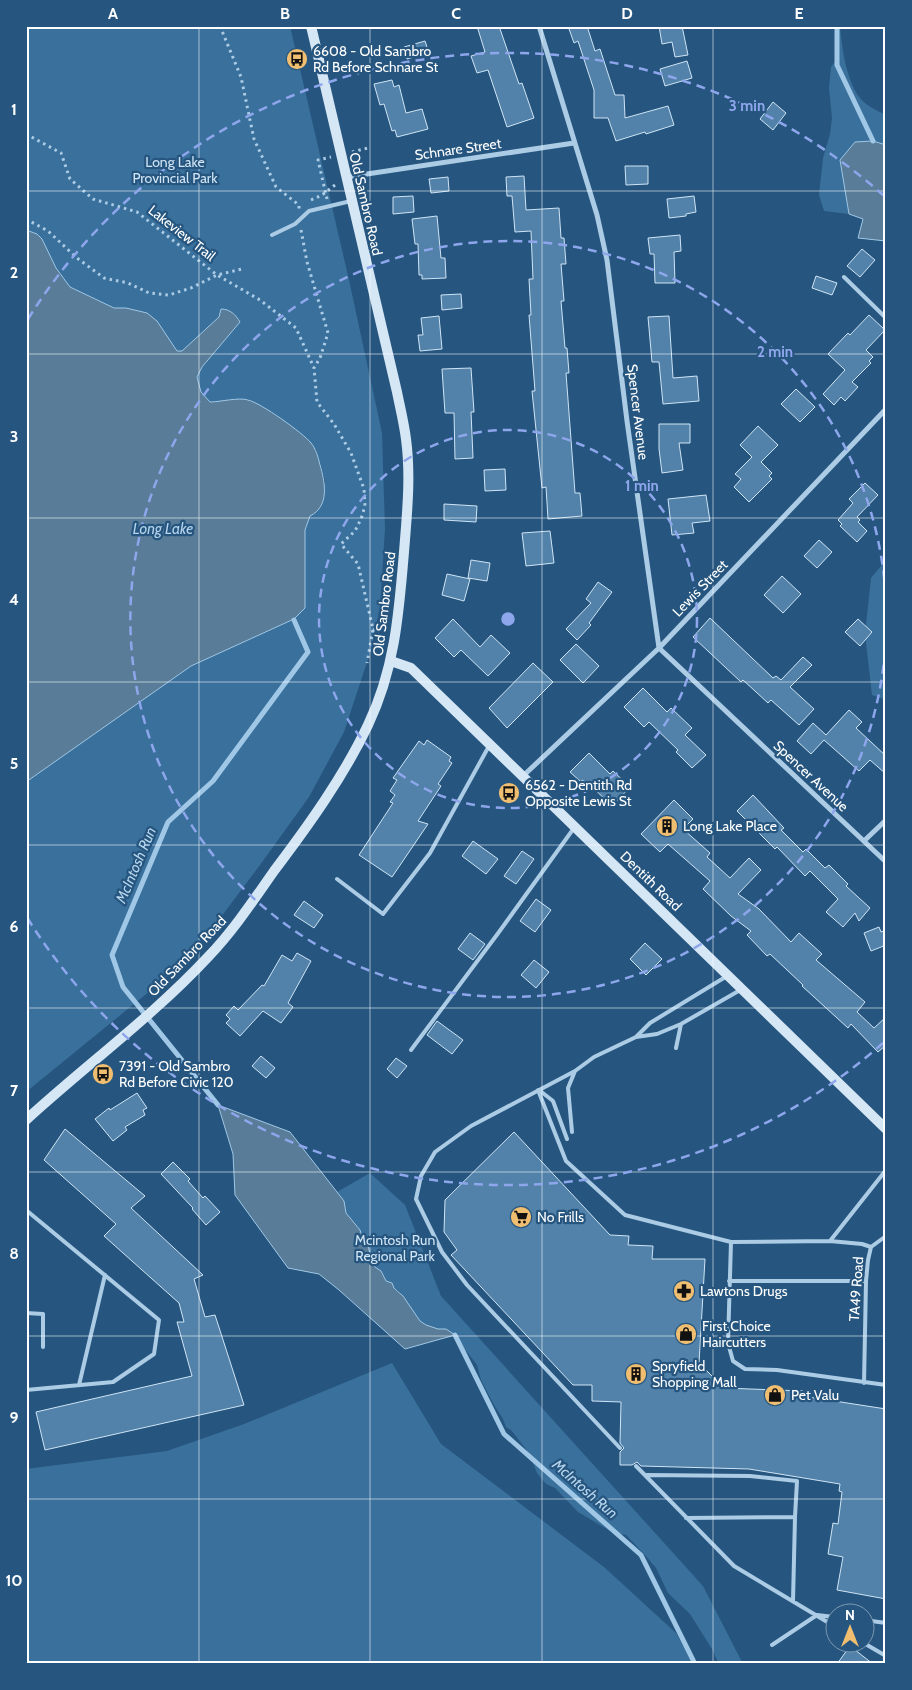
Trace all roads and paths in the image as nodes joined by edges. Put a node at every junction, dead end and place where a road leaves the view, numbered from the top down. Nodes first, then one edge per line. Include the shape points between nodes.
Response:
1 (220, 26) edge
2 (311, 26) edge
3 (539, 26) edge
4 (26, 134) edge
5 (574, 144) junction
6 (345, 178) junction
7 (351, 201) junction
8 (299, 205) junction
9 (26, 219) edge
10 (300, 219) junction
11 (272, 235) dead end
12 (242, 269) dead end
13 (217, 275) junction
14 (844, 277) dead end
15 (886, 318) edge
16 (314, 368) junction
17 (886, 409) edge
18 (374, 630) junction
19 (379, 632) dead end
20 (659, 648) junction
21 (391, 661) junction
22 (367, 663) dead end
23 (490, 744) junction
24 (523, 776) junction
25 (886, 820) edge
26 (575, 826) junction
27 (864, 841) junction
28 (886, 862) edge
29 (338, 879) dead end
30 (729, 975) junction
31 (742, 989) junction
32 (681, 1024) junction
33 (636, 1037) junction
34 (676, 1048) dead end
35 (412, 1050) dead end
36 (575, 1071) junction
37 (538, 1090) junction
38 (26, 1120) edge
39 (886, 1129) edge
40 (572, 1132) dead end
41 (567, 1138) dead end
42 (886, 1170) edge
43 (26, 1210) edge
44 (886, 1236) edge
45 (830, 1241) junction
46 (731, 1242) junction
47 (871, 1247) junction
48 (105, 1275) junction
49 (729, 1281) junction
50 (866, 1281) junction
51 (26, 1314) edge
52 (43, 1347) dead end
53 (864, 1383) junction
54 (79, 1385) junction
55 (886, 1385) edge
56 (26, 1390) edge
57 (620, 1448) dead end
58 (636, 1466) dead end
59 (645, 1475) junction
60 (795, 1517) junction
61 (686, 1518) junction
62 (793, 1601) junction
63 (817, 1614) junction
64 (824, 1615) edge
65 (824, 1619) edge
66 (772, 1645) dead end
67 (874, 1649) edge
68 (886, 1656) edge

1 - 8 path via 241,77 254,139 276,187
2 - 6 main road, Old Sambro Road
3 - 5 street, Spencer Avenue
4 - 13 path, Lakeview Trail via 61,153 70,179 93,199 137,212
5 - 6 street, Schnare Street
5 - 20 street, Spencer Avenue via 597,215 607,260
6 - 7 main road, Old Sambro Road
6 - 8 path via 322,195
7 - 10 lane via 309,211
7 - 21 main road, Old Sambro Road via 406,439 408,508
8 - 10 path, Lakeview Trail
9 - 13 path via 48,230 76,258 104,278 128,283 149,293 169,295
10 - 11 lane
10 - 16 path, Lakeview Trail via 307,262 328,333
12 - 13 path
13 - 16 path, Lakeview Trail via 260,300 296,328
14 - 15 lane
16 - 18 path, Lakeview Trail via 317,402 351,453 364,489 362,519 341,544 358,564
17 - 20 street, Lewis Street
18 - 19 path
18 - 22 path
20 - 24 street, Lewis Street
20 - 27 street, Spencer Avenue
21 - 23 main road, Dentith Road via 411,668
21 - 38 main road, Old Sambro Road via 368,726 350,759 238,923 158,1007
23 - 24 main road, Dentith Road
23 - 29 lane via 430,854 383,914
24 - 26 main road, Dentith Road
25 - 27 street
26 - 30 main road, Dentith Road
26 - 35 lane
27 - 28 street, Spencer Avenue
30 - 31 main road, Dentith Road
30 - 33 lane via 650,1023
31 - 32 lane
31 - 39 main road, Dentith Road
32 - 33 lane via 657,1034
32 - 34 lane
33 - 36 lane via 594,1057
36 - 37 lane
36 - 40 lane via 568,1088
37 - 41 lane via 552,1101
37 - 46 lane, TA49 Road via 566,1160 625,1215
37 - 57 lane via 471,1126 435,1152 421,1176 416,1199 442,1252 467,1285
42 - 45 lane
43 - 48 lane
44 - 47 lane
45 - 46 lane, TA49 Road
45 - 47 lane, TA49 Road
46 - 49 lane
47 - 50 lane, TA49 Road
48 - 54 lane
48 - 54 lane via 159,1320 154,1354 113,1382
49 - 50 lane
49 - 53 lane via 728,1343 732,1361 745,1368
50 - 53 lane, TA49 Road
51 - 52 lane via 43,1314
53 - 55 lane
54 - 56 lane
58 - 59 lane
59 - 60 lane via 750,1476 797,1481
59 - 61 lane
60 - 61 lane
60 - 62 lane
61 - 62 lane via 734,1566
62 - 63 lane
63 - 64 lane
63 - 65 lane
63 - 66 lane
67 - 68 lane

